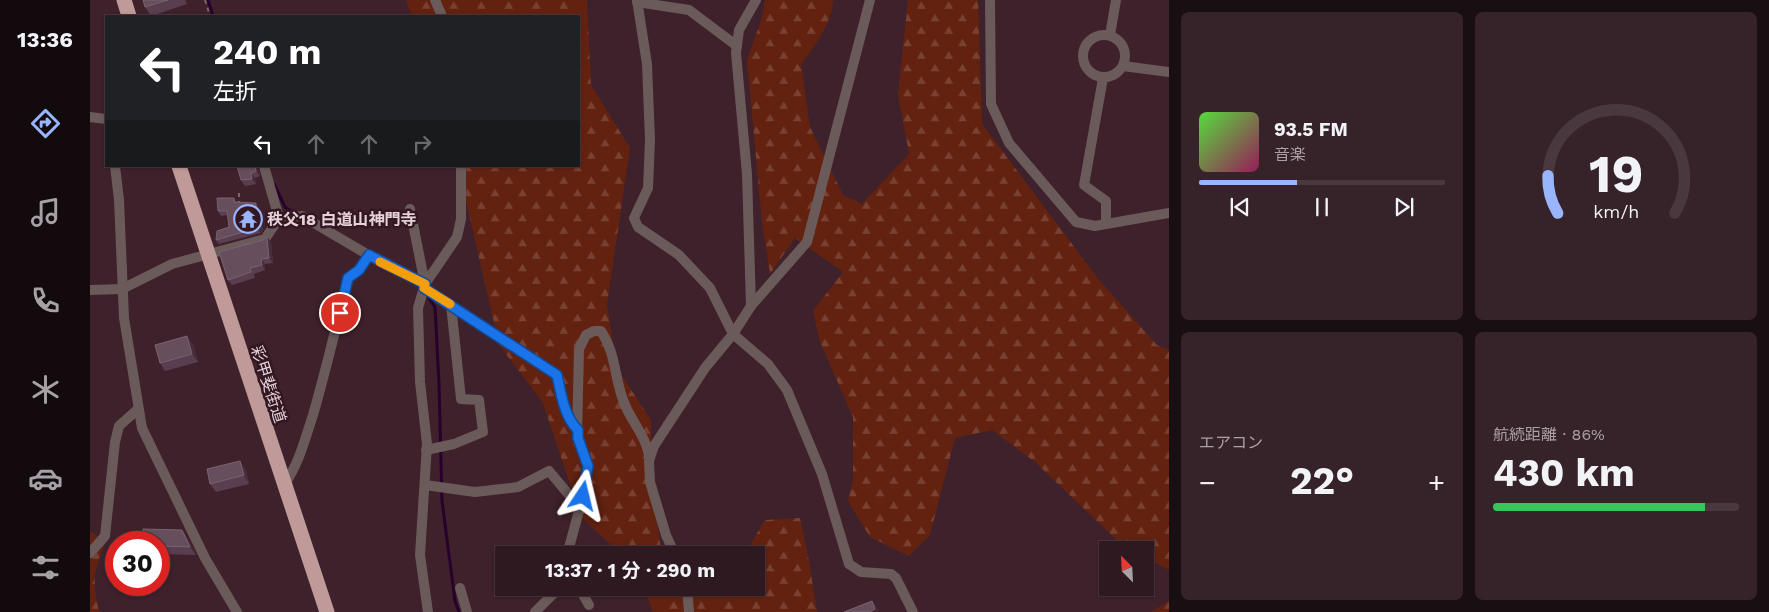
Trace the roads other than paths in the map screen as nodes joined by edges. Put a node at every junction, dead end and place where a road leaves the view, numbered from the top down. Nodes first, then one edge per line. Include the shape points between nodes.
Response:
1 (124, 0) edge
2 (435, 0) edge
3 (756, 0) edge
4 (870, 0) edge
5 (990, 0) edge
6 (1116, 0) edge
7 (637, 1) edge
8 (129, 15) edge
9 (442, 15) edge
10 (1110, 35) junction
11 (737, 46) junction
12 (1124, 66) junction
13 (1169, 72) edge
14 (1103, 78) junction
15 (90, 117) edge
16 (105, 119) edge
17 (115, 167) edge
18 (179, 167) edge
19 (264, 167) edge
20 (461, 167) edge
21 (410, 209) dead end
22 (1169, 213) edge
23 (279, 218) junction
24 (1106, 223) junction
25 (209, 255) junction
26 (369, 255) junction
27 (424, 286) junction
28 (122, 288) junction
29 (90, 290) edge
30 (451, 304) junction
31 (751, 306) junction
32 (733, 334) junction
33 (138, 409) junction
34 (578, 430) junction
35 (426, 450) junction
36 (649, 461) junction
37 (284, 485) junction
38 (425, 485) junction
39 (580, 508) junction
40 (569, 546) edge
41 (671, 546) edge
42 (90, 553) edge
43 (460, 588) dead end
44 (550, 596) edge
45 (584, 596) edge
46 (688, 596) edge
47 (589, 604) dead end
48 (237, 612) edge
49 (327, 612) edge
50 (428, 612) edge
51 (467, 612) edge
52 (535, 612) edge
53 (689, 612) edge
54 (913, 612) edge

1 - 8 highway
2 - 9 street
3 - 11 street via 739,30
4 - 31 street via 807,242
5 - 24 street via 991,104 1000,126 1009,143 1076,222 1095,226
6 - 10 street
7 - 11 street via 689,10
7 - 32 street via 648,64 650,140 648,188 634,218 638,226 679,255 710,288
10 - 12 street via 1124,48
10 - 14 street via 1090,40 1083,53 1090,72
11 - 31 street via 747,174
12 - 13 street
12 - 14 street via 1116,74
14 - 24 street via 1084,185 1106,201
15 - 16 street
17 - 28 street
18 - 25 highway, 彩甲斐街道
19 - 23 street
20 - 27 street via 462,218 457,237
21 - 27 street
22 - 24 street
23 - 25 street via 265,239
23 - 26 street via 302,216
25 - 28 street via 172,264
25 - 37 highway, 彩甲斐街道
26 - 27 street
26 - 37 street via 359,270 348,278 305,441
27 - 30 street
27 - 35 street via 418,308 417,336
28 - 29 street
28 - 33 street
30 - 34 street via 557,375 562,399 572,425
30 - 35 street via 461,399 478,400 483,432 454,444
31 - 32 street
32 - 36 street via 705,368 660,434
32 - 54 street via 768,364 787,390 822,474 849,564 861,572 891,574
33 - 42 street via 119,426 105,536
33 - 48 street via 142,428 159,465 205,558
34 - 36 street via 579,349 586,335 601,331 610,345 624,403 648,448
34 - 39 street via 588,466
35 - 38 street
36 - 41 street via 650,482
37 - 49 highway, 彩甲斐街道
38 - 39 street via 475,492 518,487 549,470
38 - 50 street via 420,555
39 - 40 street
43 - 51 street
44 - 52 street
45 - 47 street
46 - 53 street

